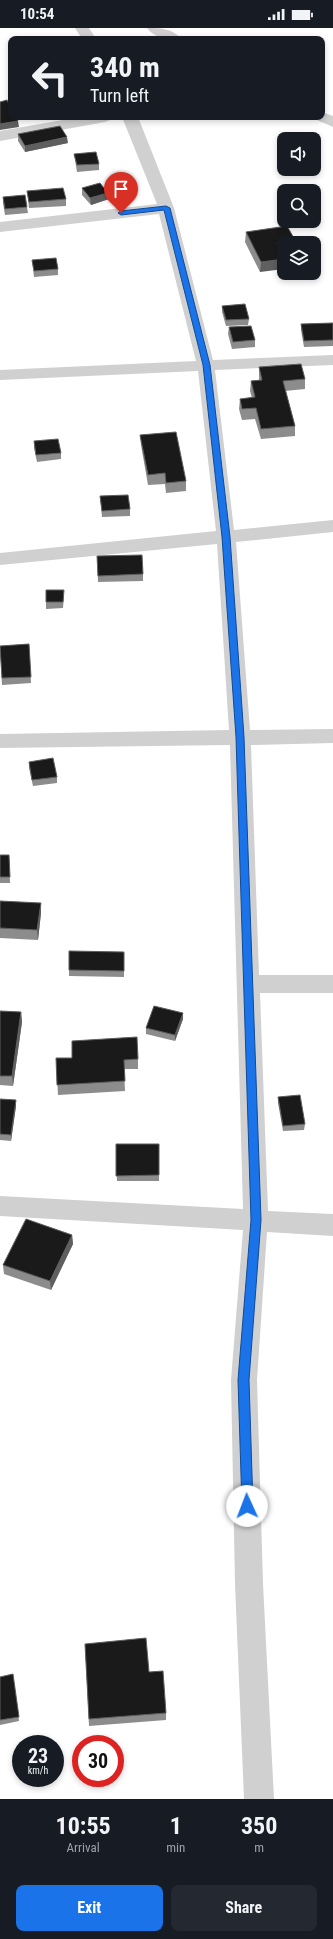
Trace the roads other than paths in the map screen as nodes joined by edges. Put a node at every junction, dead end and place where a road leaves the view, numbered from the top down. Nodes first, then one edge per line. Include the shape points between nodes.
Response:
1 (154, 28) edge
2 (169, 36) edge
3 (88, 120) edge
4 (131, 120) edge
5 (0, 136) edge
6 (166, 208) junction
7 (0, 227) edge
8 (333, 360) edge
9 (206, 365) junction
10 (0, 375) edge
11 (333, 526) edge
12 (226, 537) junction
13 (0, 559) edge
14 (333, 736) edge
15 (240, 737) junction
16 (0, 740) edge
17 (248, 984) junction
18 (333, 984) edge
19 (0, 1206) edge
20 (256, 1220) junction
21 (333, 1225) edge
22 (259, 1799) edge

1 - 2 street
3 - 5 street
4 - 6 street
6 - 7 street
6 - 9 street
8 - 9 street
9 - 10 street
9 - 12 street
11 - 12 street
12 - 13 street
12 - 15 street
14 - 15 street
15 - 16 street
15 - 17 street
17 - 18 street
17 - 20 street
19 - 20 street
20 - 21 street
20 - 22 street via 244,1380 249,1584

